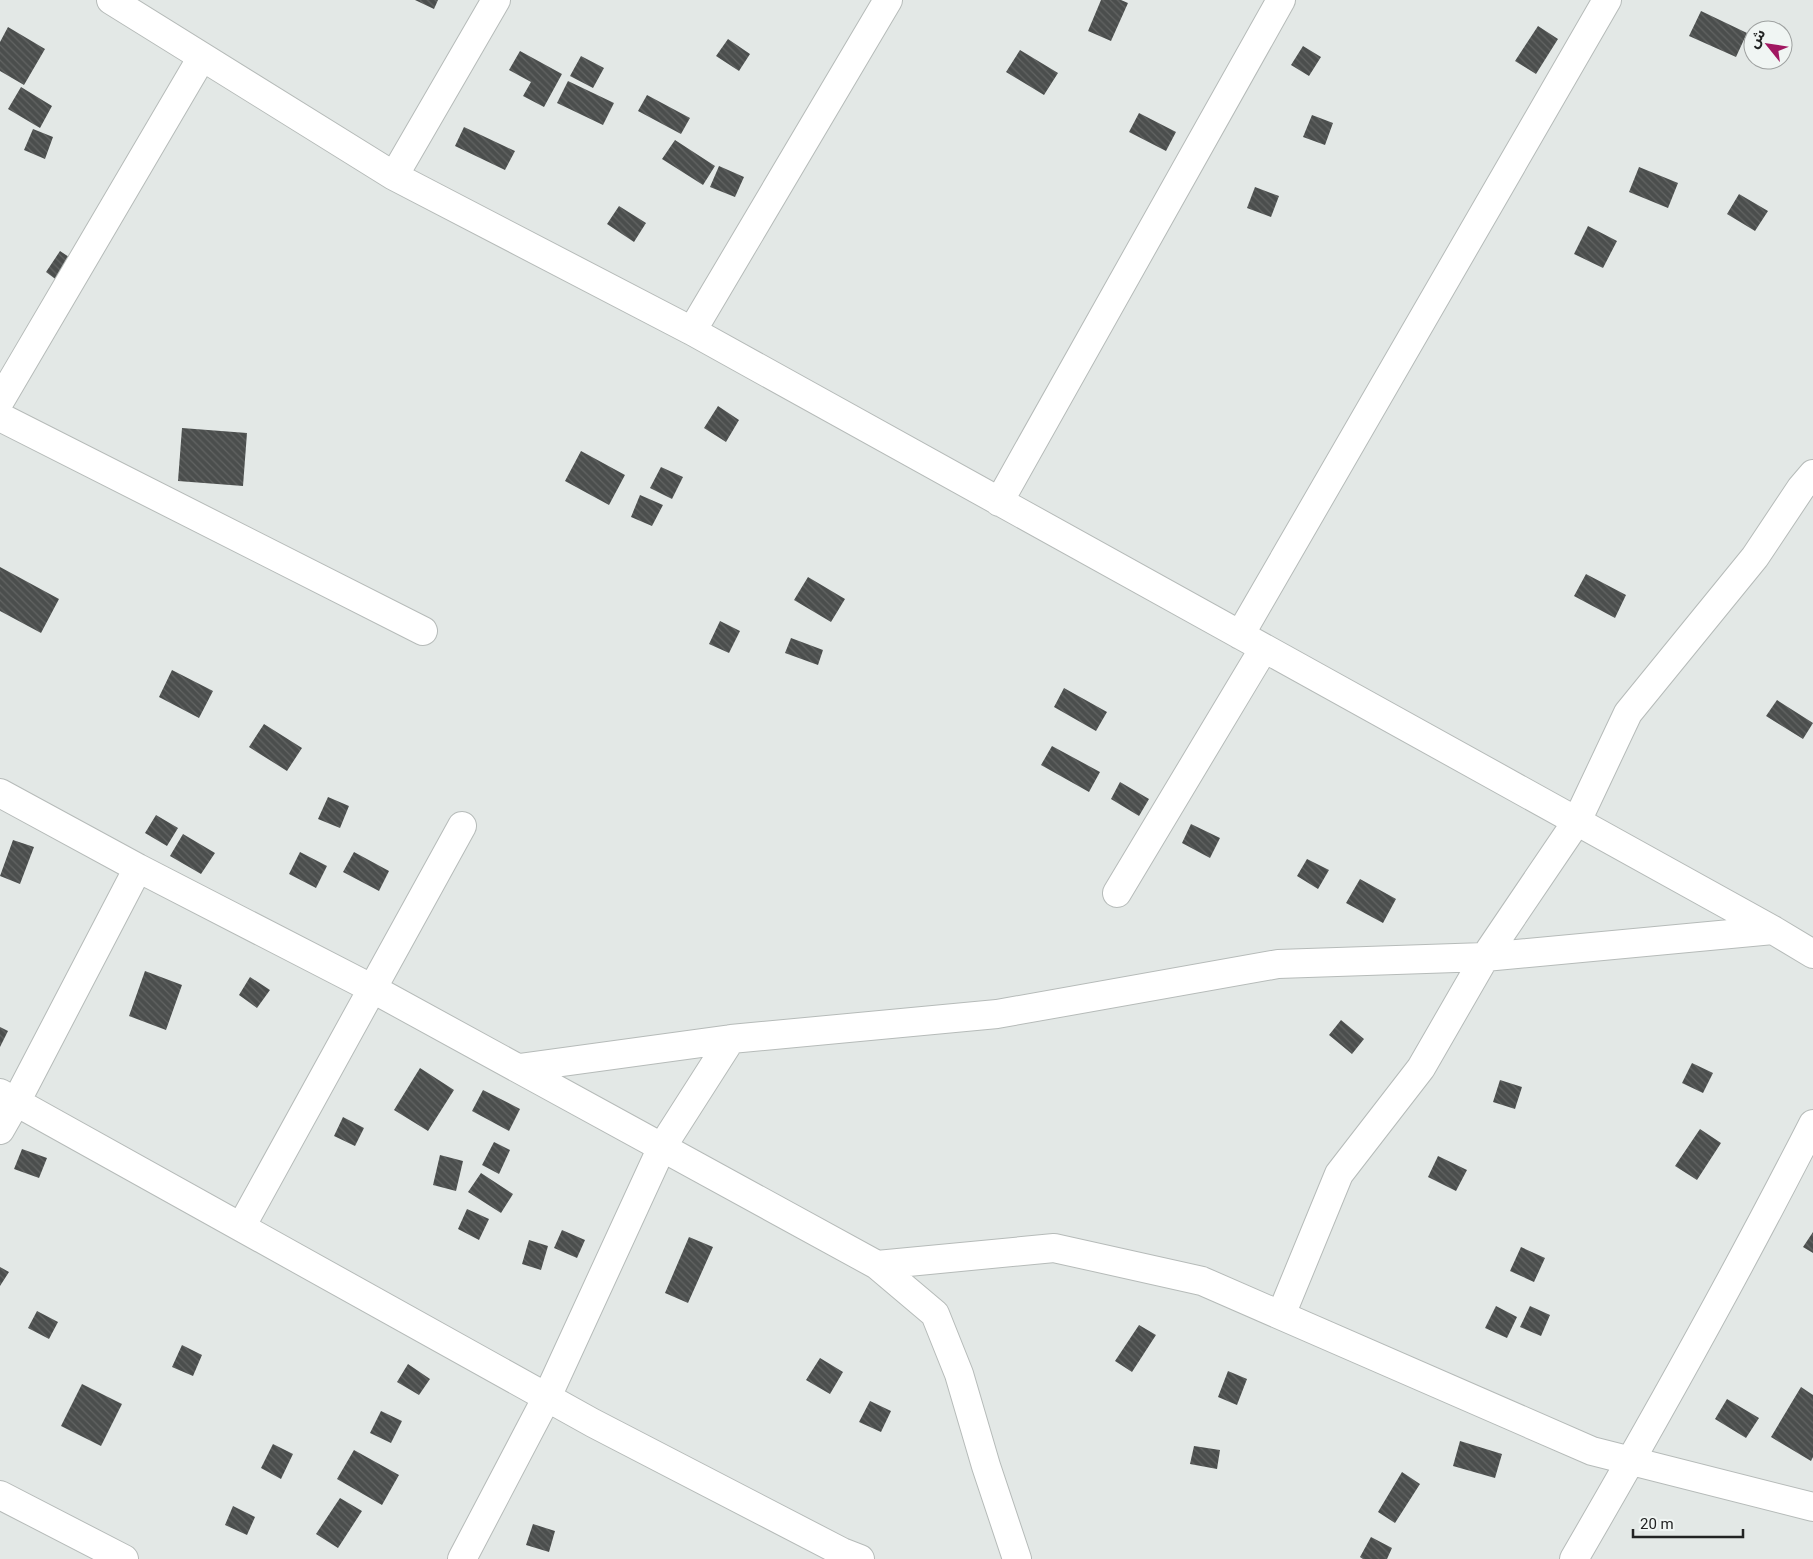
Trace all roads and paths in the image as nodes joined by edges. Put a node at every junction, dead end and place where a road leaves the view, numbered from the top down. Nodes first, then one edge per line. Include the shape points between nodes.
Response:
1 (111, 0) edge
2 (496, 0) edge
3 (888, 0) edge
4 (1281, 0) edge
5 (1607, 0) edge
6 (202, 57) junction
7 (394, 176) junction
8 (692, 331) junction
9 (0, 401) edge
10 (0, 417) edge
11 (1813, 474) edge
12 (999, 502) junction
13 (423, 631) dead end
14 (1240, 635) junction
15 (1264, 648) junction
16 (0, 792) edge
17 (1577, 821) junction
18 (462, 826) dead end
19 (138, 868) junction
20 (1117, 893) dead end
21 (1773, 930) junction
22 (1813, 954) edge
23 (1485, 957) junction
24 (373, 989) junction
25 (731, 1039) junction
26 (518, 1068) junction
27 (8, 1098) edge
28 (1813, 1124) edge
29 (0, 1130) edge
30 (662, 1147) junction
31 (241, 1227) junction
32 (877, 1264) junction
33 (1281, 1314) junction
34 (547, 1397) junction
35 (1631, 1461) junction
36 (0, 1495) edge
37 (1813, 1507) edge
38 (124, 1559) edge
39 (462, 1559) edge
40 (860, 1559) edge
41 (1017, 1559) edge
42 (1574, 1559) edge

1 - 6 street
2 - 7 street
3 - 8 street
4 - 12 street
5 - 14 street
6 - 7 street
6 - 9 street
7 - 8 street
8 - 12 street
10 - 13 street
11 - 17 street via 1755,557 1628,713
12 - 14 street
14 - 15 street
15 - 17 street
15 - 20 street
16 - 19 street
17 - 21 street
17 - 23 street
18 - 24 street
19 - 24 street
19 - 27 street
21 - 22 street
21 - 23 street
23 - 25 street via 1278,964 997,1014
23 - 33 street via 1421,1068 1339,1174
24 - 26 street
24 - 31 street
25 - 26 street
25 - 30 street
26 - 30 street
27 - 29 street
27 - 31 street
28 - 35 street
30 - 32 street
30 - 34 street
31 - 34 street
32 - 33 street via 1054,1248 1202,1281
32 - 41 street via 935,1314 959,1374
33 - 35 street via 1592,1451
34 - 39 street
34 - 40 street
35 - 37 street
35 - 42 street
36 - 38 street

